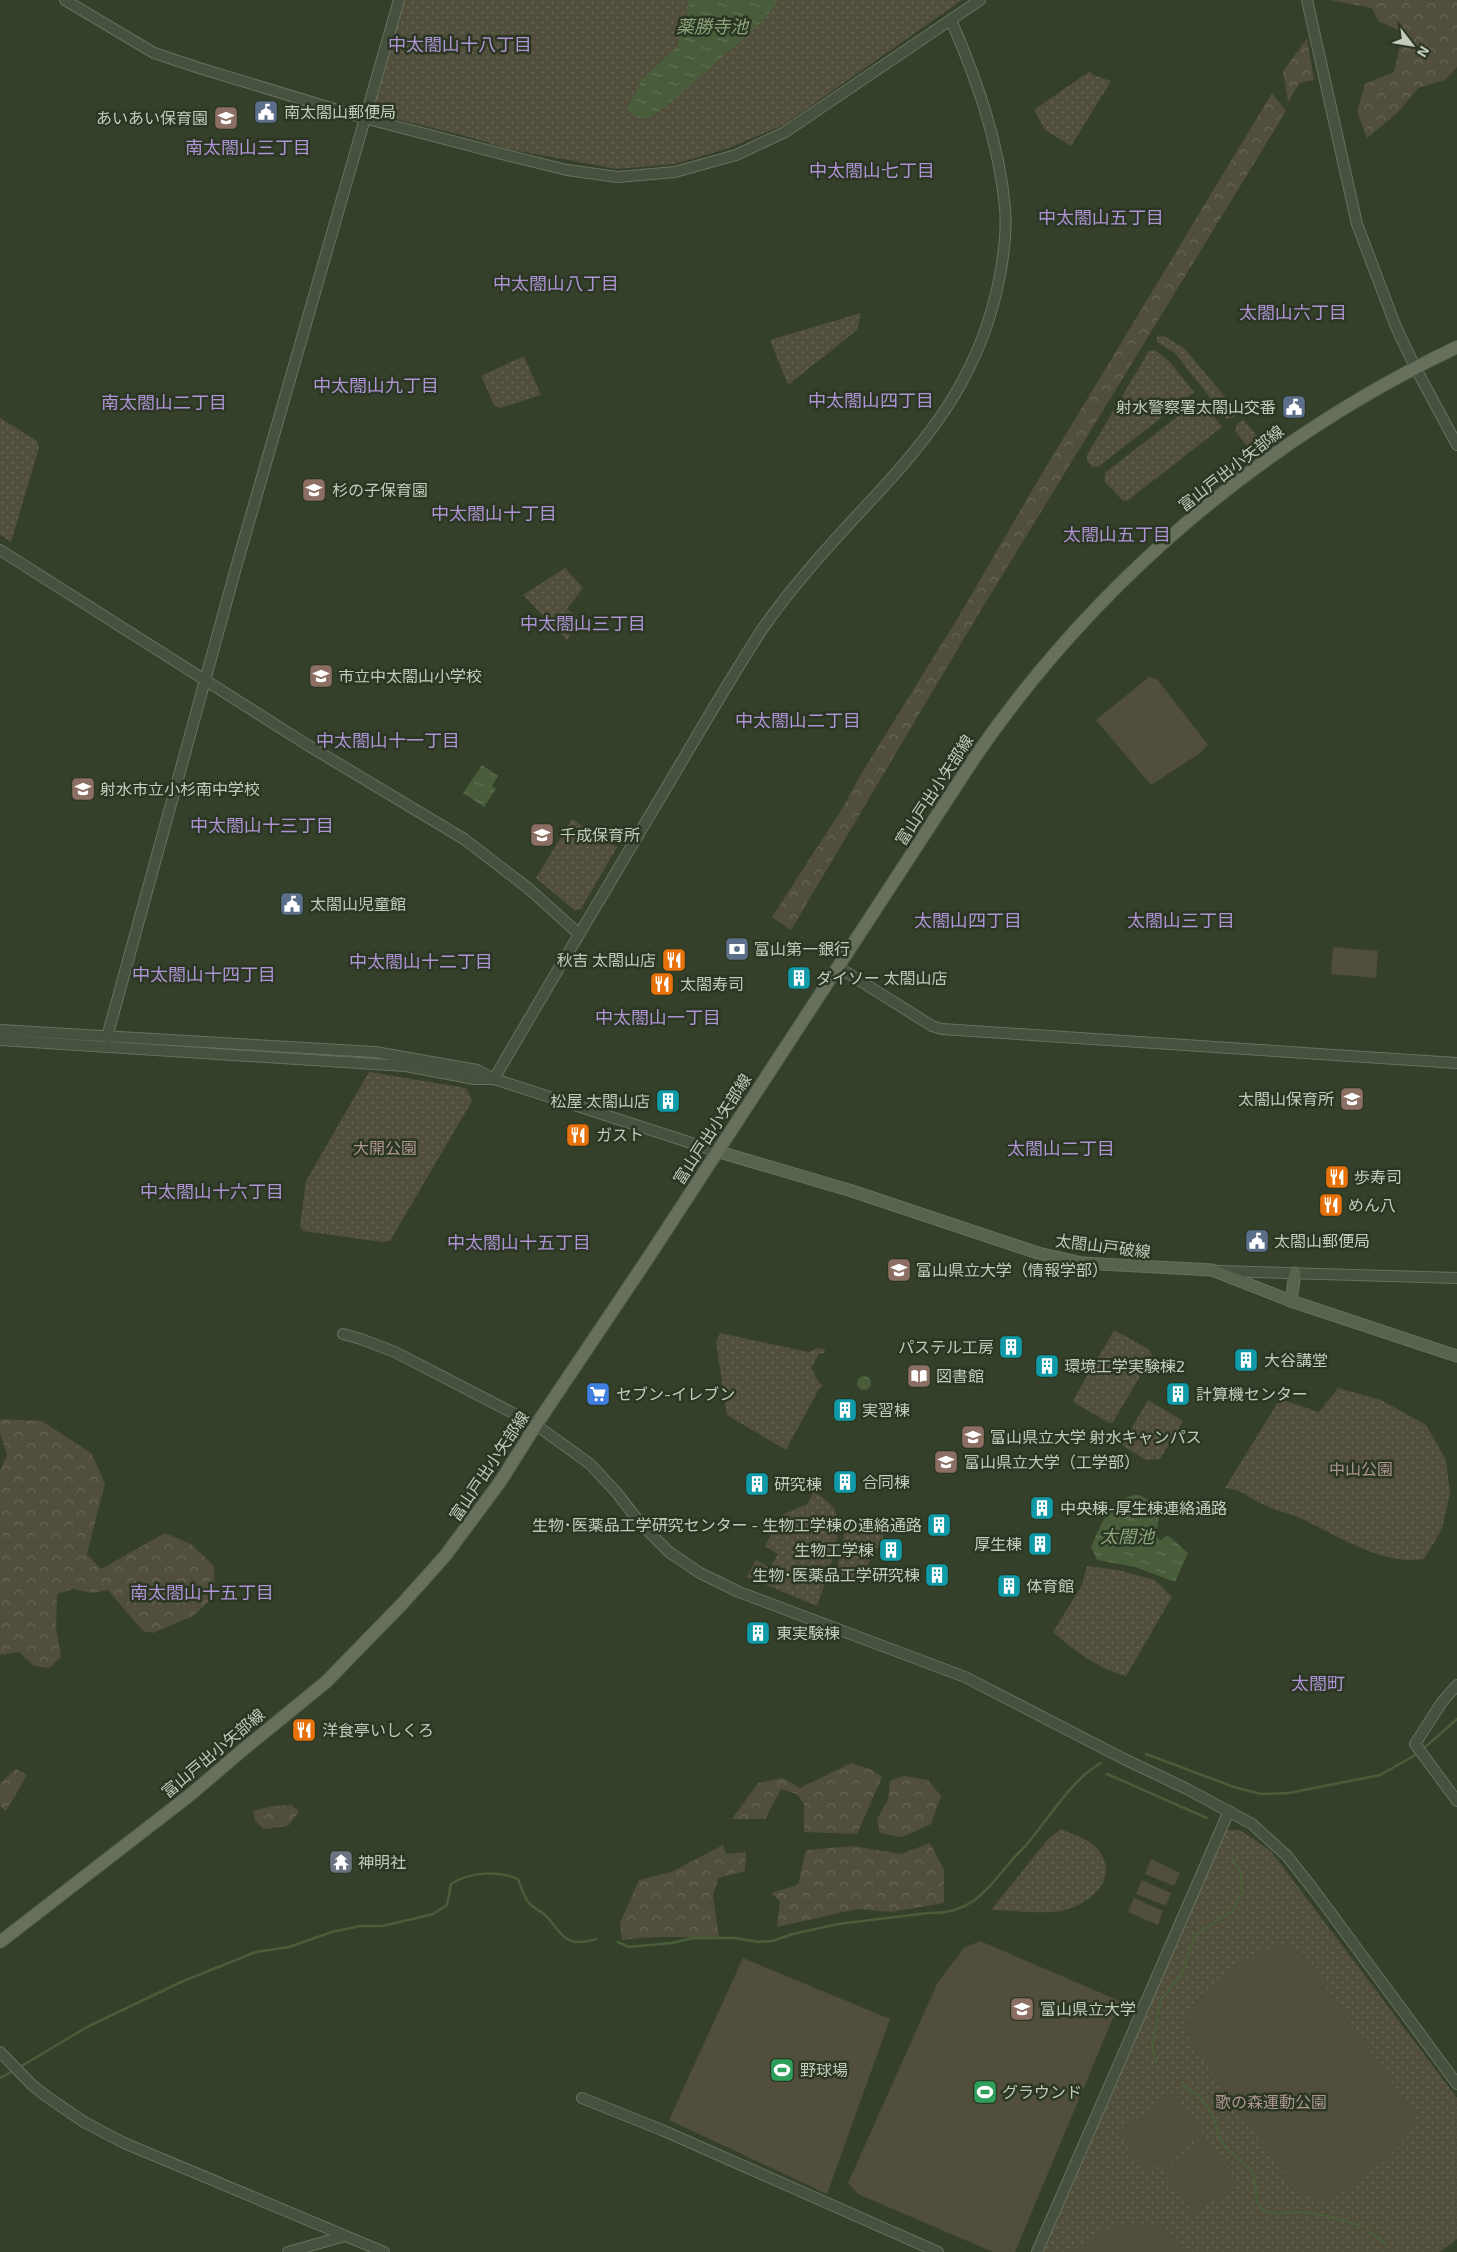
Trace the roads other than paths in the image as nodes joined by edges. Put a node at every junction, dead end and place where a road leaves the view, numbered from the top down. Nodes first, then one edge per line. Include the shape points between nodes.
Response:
1 (65, 0) edge
2 (399, 0) edge
3 (980, 0) edge
4 (1307, 0) edge
5 (951, 20) junction
6 (364, 118) junction
7 (1457, 347) edge
8 (1415, 367) junction
9 (1457, 445) edge
10 (0, 550) edge
11 (206, 679) junction
12 (579, 934) junction
13 (838, 967) junction
14 (0, 1030) edge
15 (107, 1037) junction
16 (0, 1040) edge
17 (1457, 1063) edge
18 (494, 1079) junction
19 (716, 1151) junction
20 (1212, 1270) junction
21 (1295, 1273) junction
22 (1457, 1278) edge
23 (1291, 1301) junction
24 (343, 1334) dead end
25 (1457, 1356) edge
26 (536, 1425) junction
27 (1457, 1685) edge
28 (1457, 1801) edge
29 (1229, 1811) junction
30 (0, 1942) edge
31 (0, 2052) edge
32 (1457, 2084) edge
33 (582, 2098) dead end
34 (344, 2236) junction
35 (288, 2252) edge
36 (384, 2252) edge
37 (938, 2252) edge
38 (1037, 2252) edge

1 - 6 street via 154,53
2 - 6 street
3 - 5 street
4 - 8 street via 1357,224 1377,280
5 - 6 street via 785,132 736,155 675,172 618,177 567,170
5 - 12 street via 985,109 999,165 1005,211 1003,255 993,310 976,357 939,420 763,628
6 - 11 street
7 - 8 main road, 富山戸出小矢部線
8 - 9 street
8 - 13 main road, 富山戸出小矢部線 via 1346,405 1275,452 1158,547 1103,602 1017,698
10 - 11 street
11 - 12 street via 309,746 464,839 528,888
11 - 15 street
12 - 18 street
13 - 17 street via 932,1026 942,1029
13 - 19 main road, 富山戸出小矢部線
14 - 15 street
15 - 18 street via 375,1052 477,1070
16 - 18 street via 406,1066 474,1079
18 - 19 street
19 - 20 main road, 太閤山戸破線 via 852,1191 1038,1254 1082,1263
19 - 26 main road, 富山戸出小矢部線
20 - 21 street
20 - 23 main road, 太閤山戸破線
21 - 22 street
21 - 23 main road
23 - 25 main road, 太閤山戸破線
24 - 26 street via 395,1352
26 - 29 street via 590,1464 669,1552 700,1573 739,1592 965,1677
26 - 30 main road, 富山戸出小矢部線 via 500,1482 445,1556 326,1682 190,1795
27 - 28 street via 1415,1744
29 - 32 street via 1252,1824 1287,1856
29 - 38 street
31 - 34 street via 32,2085 84,2122 124,2143
33 - 37 street
34 - 35 street
34 - 36 street

